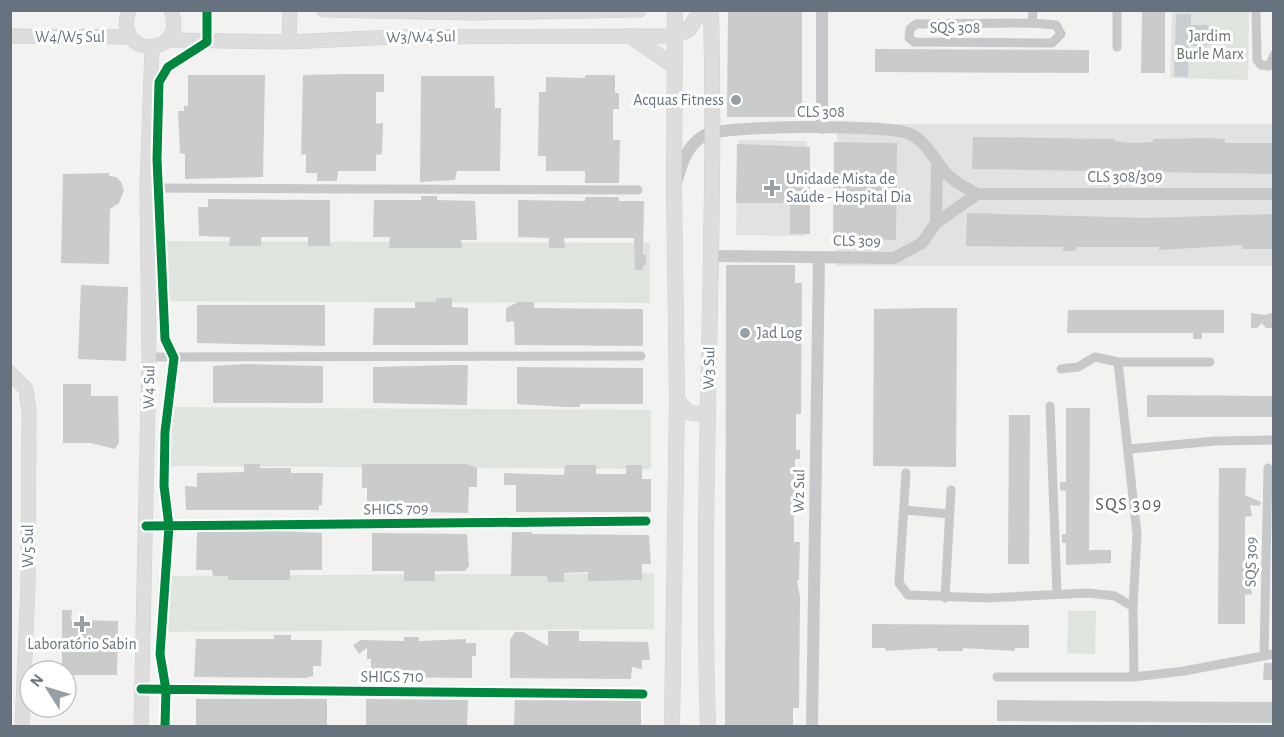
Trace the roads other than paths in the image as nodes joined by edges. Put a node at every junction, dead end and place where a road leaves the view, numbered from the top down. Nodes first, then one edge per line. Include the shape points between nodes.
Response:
1 (129, 10) edge
2 (171, 10) edge
3 (290, 10) edge
4 (324, 10) edge
5 (639, 10) edge
6 (675, 10) edge
7 (701, 10) edge
8 (711, 10) edge
9 (822, 10) edge
10 (1033, 10) edge
11 (1117, 10) edge
12 (1256, 10) edge
13 (393, 12) edge
14 (502, 12) edge
15 (474, 13) junction
16 (1032, 23) junction
17 (10, 36) edge
18 (630, 36) junction
19 (675, 36) junction
20 (130, 37) junction
21 (393, 37) junction
22 (477, 37) junction
23 (503, 37) junction
24 (168, 40) junction
25 (289, 42) junction
26 (1117, 46) dead end
27 (153, 47) junction
28 (1274, 55) edge
29 (674, 66) junction
30 (822, 128) junction
31 (714, 132) junction
32 (937, 162) junction
33 (147, 188) junction
34 (638, 190) dead end
35 (674, 190) junction
36 (977, 194) junction
37 (1274, 194) edge
38 (936, 223) junction
39 (712, 256) junction
40 (819, 257) junction
41 (641, 356) dead end
42 (149, 357) junction
43 (1118, 362) junction
44 (1210, 362) dead end
45 (1061, 369) dead end
46 (10, 373) edge
47 (677, 399) junction
48 (1050, 406) dead end
49 (708, 412) junction
50 (1274, 440) edge
51 (1130, 450) junction
52 (1268, 468) dead end
53 (906, 473) dead end
54 (951, 490) dead end
55 (904, 510) junction
56 (950, 514) junction
57 (646, 521) dead end
58 (146, 526) junction
59 (1057, 593) junction
60 (945, 598) junction
61 (1133, 608) junction
62 (1269, 655) edge
63 (997, 676) dead end
64 (1134, 677) junction
65 (141, 689) junction
66 (643, 694) dead end
67 (22, 726) edge
68 (141, 726) edge
69 (672, 726) edge
70 (708, 726) edge
71 (812, 726) edge

1 - 20 main road via 126,19
2 - 24 main road via 174,30
3 - 25 main road
4 - 13 main road, W3/W4 Sul
5 - 14 main road, W3/W4 Sul
6 - 19 main road, W3 Sul
7 - 19 main road via 689,29
8 - 31 main road, W3 Sul
9 - 30 street
10 - 16 street
11 - 26 street
12 - 28 street via 1257,60 1269,66
13 - 15 main road, W3/W4 Sul
13 - 21 main road
14 - 15 main road, W3/W4 Sul
14 - 23 main road via 498,25
15 - 22 main road via 480,27
16 - 16 street, SQS 308 via 916,24 910,29 909,38 914,42 1058,40 1060,29 1056,25
17 - 20 main road, W4/W5 Sul
18 - 19 main road, W3/W4 Sul
18 - 23 main road, W3/W4 Sul
18 - 29 main road
19 - 29 main road, W3 Sul
20 - 27 main road via 140,45
21 - 22 main road, W3/W4 Sul
21 - 25 main road, W3/W4 Sul
22 - 23 main road, W3/W4 Sul
24 - 25 main road, W3/W4 Sul
24 - 27 main road
27 - 33 main road, W4 Sul
29 - 35 main road, W3 Sul
30 - 31 street, CLS 308
30 - 32 street, CLS 308 via 905,132 919,139
31 - 35 street via 690,148
31 - 39 main road, W3 Sul
32 - 36 street, CLS 308 via 948,176
32 - 38 street
33 - 34 street
33 - 42 main road, W4 Sul
35 - 47 main road, W3 Sul
36 - 37 street, CLS 308/309
36 - 38 street, CLS 309
38 - 40 street, CLS 309 via 922,243 894,258
39 - 40 street, CLS 309
39 - 49 main road, W3 Sul
40 - 71 street, W2 Sul
41 - 42 street
42 - 58 main road, W4 Sul
43 - 44 street
43 - 45 street via 1095,357 1078,367
43 - 51 street
46 - 67 main road, W5 Sul via 26,389 29,411
47 - 49 main road via 690,414
47 - 69 main road, W3 Sul
48 - 59 street
49 - 70 main road, W3 Sul
50 - 51 street via 1215,441
51 - 61 street via 1137,534
52 - 62 street, SQS 309
53 - 55 street
54 - 56 street
55 - 56 street
55 - 60 street via 900,587 912,597
56 - 60 street
57 - 58 street, SHIGS 709
58 - 65 main road, W4 Sul
59 - 60 street
59 - 61 street via 1115,596
61 - 64 street
62 - 64 street, SQS 309
63 - 64 street, SQS 309
65 - 66 street, SHIGS 710
65 - 68 main road, W4 Sul

